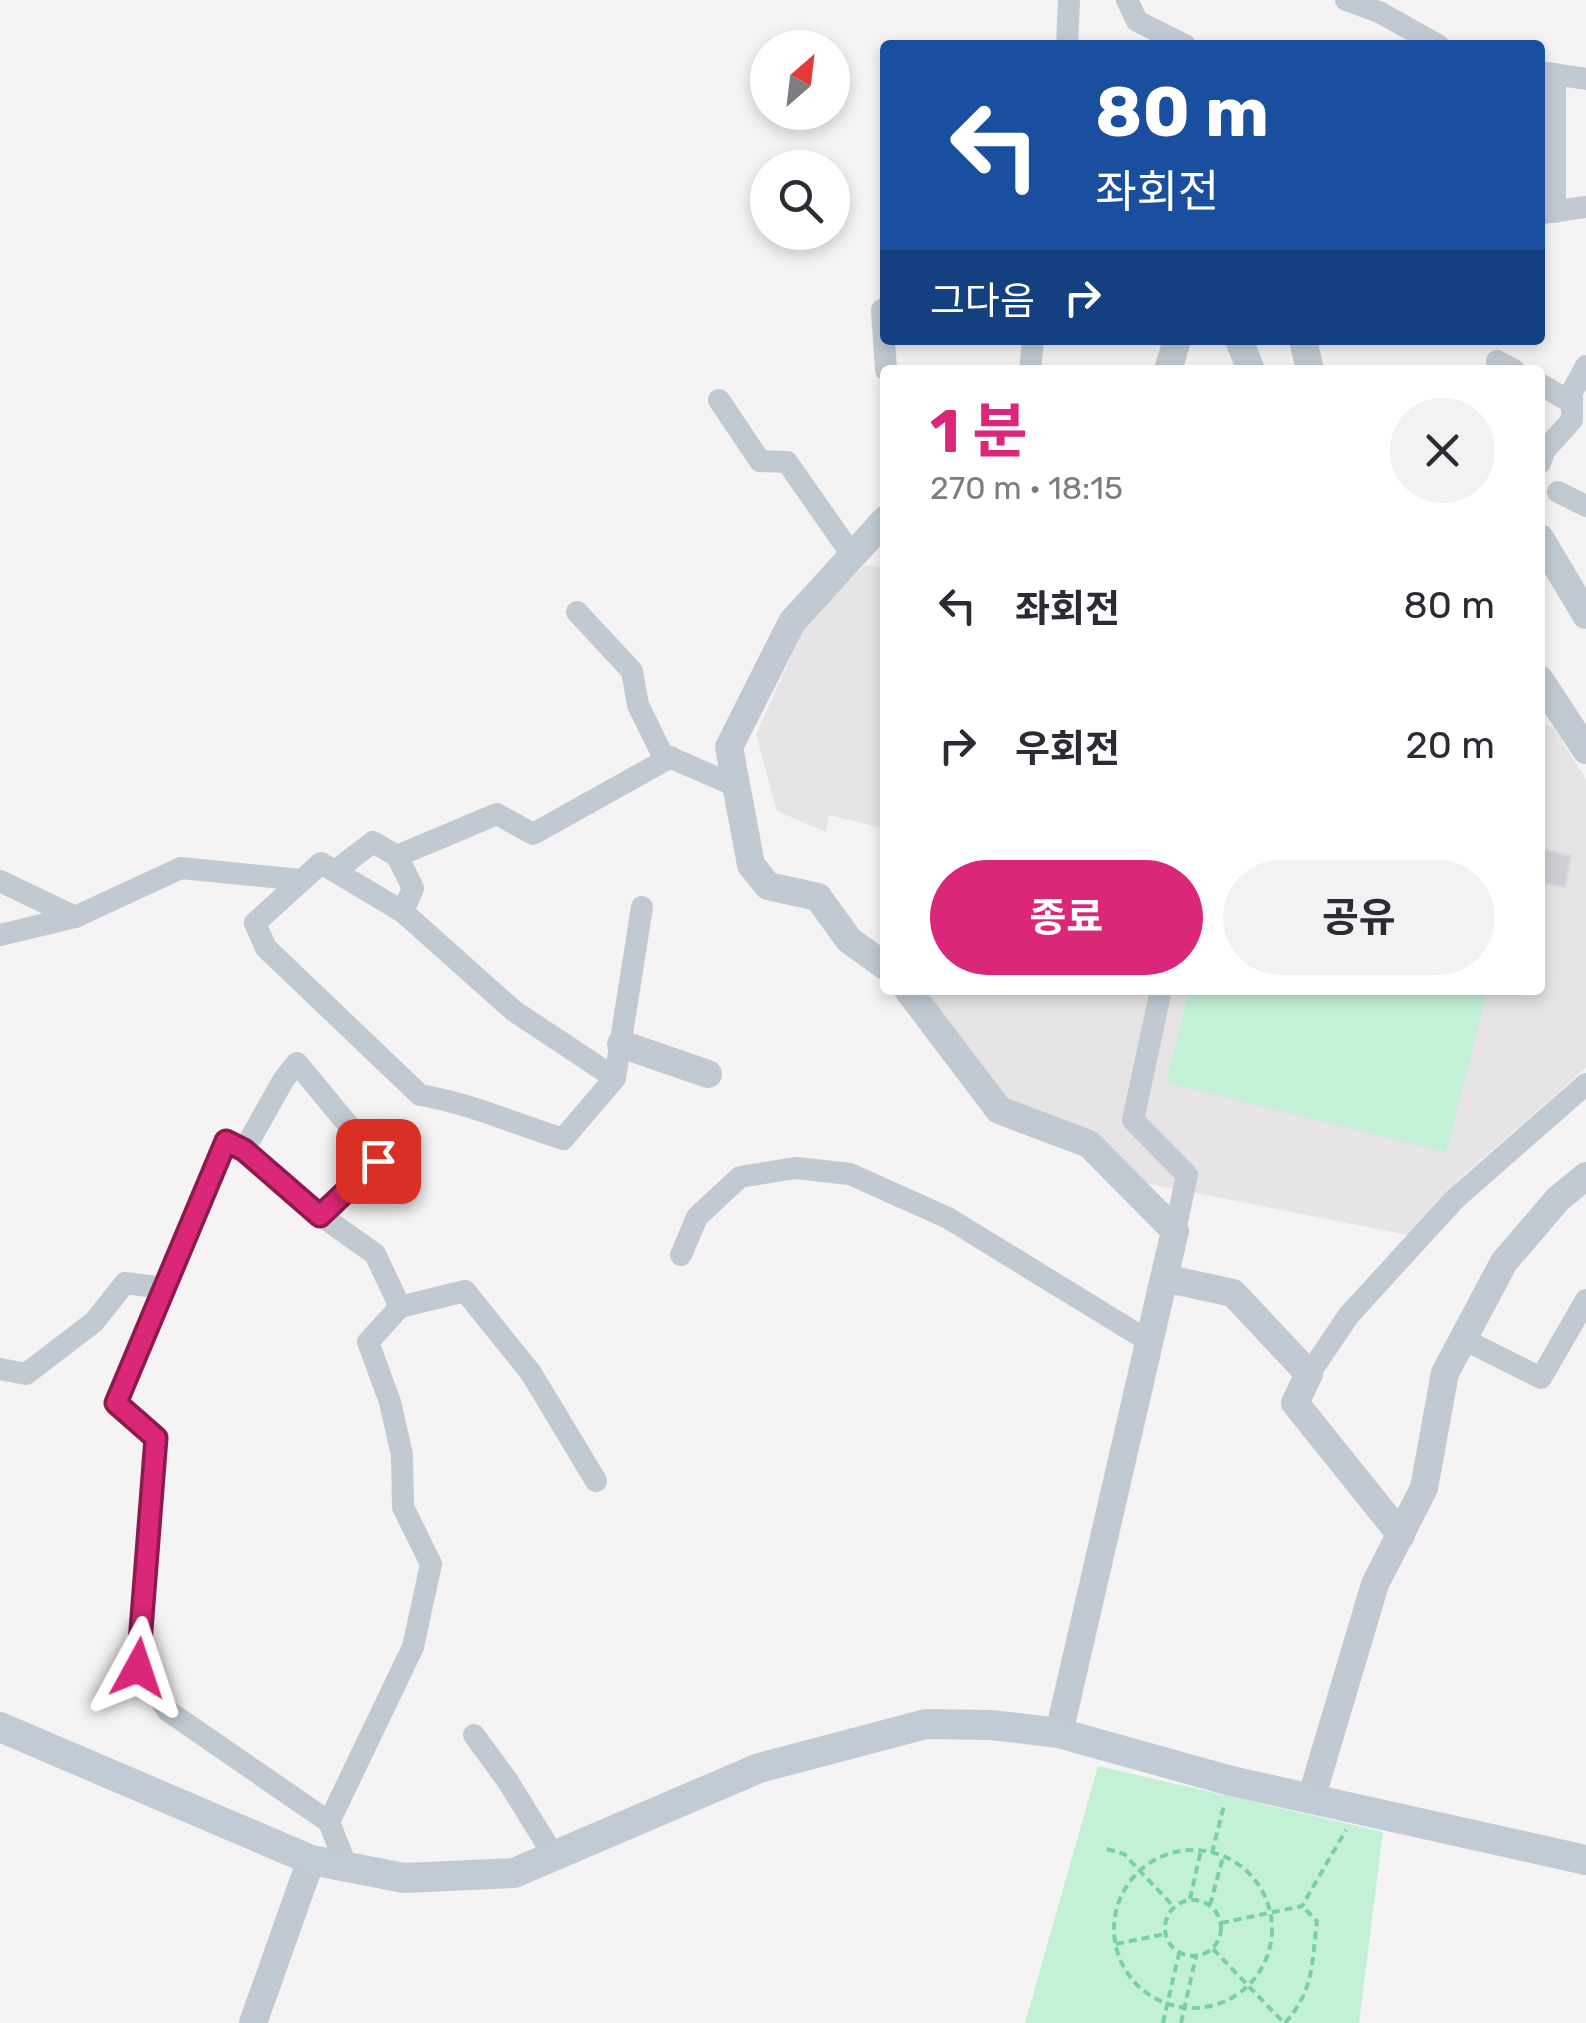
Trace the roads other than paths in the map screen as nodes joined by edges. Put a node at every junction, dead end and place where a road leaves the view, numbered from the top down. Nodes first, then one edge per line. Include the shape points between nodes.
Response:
1 (1069, 0) edge
2 (1126, 0) edge
3 (1346, 0) edge
4 (1067, 40) edge
5 (1175, 40) edge
6 (1429, 40) edge
7 (1547, 73) edge
8 (1586, 79) edge
9 (1586, 208) edge
10 (1547, 213) edge
11 (1586, 366) edge
12 (1545, 387) edge
13 (718, 400) dead end
14 (1572, 402) junction
15 (1545, 449) edge
16 (1558, 492) dead end
17 (1586, 506) edge
18 (880, 520) edge
19 (1545, 546) edge
20 (852, 555) junction
21 (577, 612) dead end
22 (1586, 615) edge
23 (1552, 714) edge
24 (1586, 750) edge
25 (670, 758) junction
26 (736, 786) junction
27 (397, 856) junction
28 (336, 871) junction
29 (302, 880) junction
30 (0, 881) edge
31 (642, 907) dead end
32 (403, 912) junction
33 (75, 917) junction
34 (0, 935) edge
35 (880, 962) edge
36 (912, 995) edge
37 (1160, 995) edge
38 (621, 1044) junction
39 (708, 1074) dead end
40 (615, 1078) junction
41 (1586, 1084) edge
42 (244, 1150) junction
43 (1586, 1176) edge
44 (320, 1216) junction
45 (1175, 1231) junction
46 (681, 1255) dead end
47 (1164, 1278) junction
48 (164, 1288) junction
49 (1586, 1300) edge
50 (400, 1307) junction
51 (1463, 1339) junction
52 (1150, 1342) junction
53 (0, 1369) edge
54 (1309, 1374) junction
55 (596, 1481) dead end
56 (1400, 1535) junction
57 (0, 1727) edge
58 (1059, 1733) junction
59 (474, 1735) dead end
60 (1311, 1798) junction
61 (329, 1822) junction
62 (554, 1856) junction
63 (311, 1860) junction
64 (1586, 1860) edge
65 (347, 1868) junction
66 (254, 2023) edge

1 - 4 street
2 - 5 street via 1137,21
3 - 6 street
7 - 8 street
7 - 10 street
9 - 10 street
11 - 14 street
12 - 14 street
13 - 20 street via 760,461 787,462
14 - 15 street via 1572,420
16 - 17 street
18 - 20 street
19 - 22 street
20 - 26 street via 792,622 728,747
21 - 25 street via 632,671 638,705
23 - 24 street
25 - 26 street
25 - 27 street via 532,834 497,814
26 - 35 street via 751,865 768,886 818,898 849,940
27 - 28 street via 373,842
27 - 32 street via 414,888
28 - 29 street via 321,862
28 - 32 street
29 - 33 street via 181,868
29 - 40 street via 255,923 266,948 420,1095 563,1139
30 - 33 street
31 - 38 street
32 - 40 street via 514,1012
33 - 34 street
36 - 45 street via 1000,1110 1089,1144
37 - 45 street via 1133,1120 1187,1175
38 - 39 street
38 - 40 street
41 - 54 street via 1455,1198 1349,1315
42 - 44 street
42 - 44 street via 297,1063 378,1161
42 - 48 street via 226,1141
43 - 51 street via 1558,1198 1504,1262
44 - 50 street via 374,1254
45 - 47 street
46 - 52 street via 696,1217 740,1177 796,1168 850,1174 948,1218
47 - 52 street
47 - 54 street via 1233,1293
48 - 53 street via 125,1283 94,1322 26,1374
48 - 61 street via 116,1403 156,1438 138,1668 168,1711
49 - 51 street via 1542,1378
50 - 55 street via 464,1291 531,1373
50 - 61 street via 368,1342 402,1455 403,1507 431,1564 413,1648
51 - 56 street via 1445,1373 1424,1488
52 - 58 street
54 - 56 street via 1295,1404
56 - 60 street via 1375,1584
57 - 63 main road
58 - 60 main road
58 - 62 main road via 926,1724 759,1768
59 - 62 street
60 - 64 main road
61 - 65 street
62 - 65 main road via 514,1873 404,1878
63 - 65 main road
63 - 66 street

